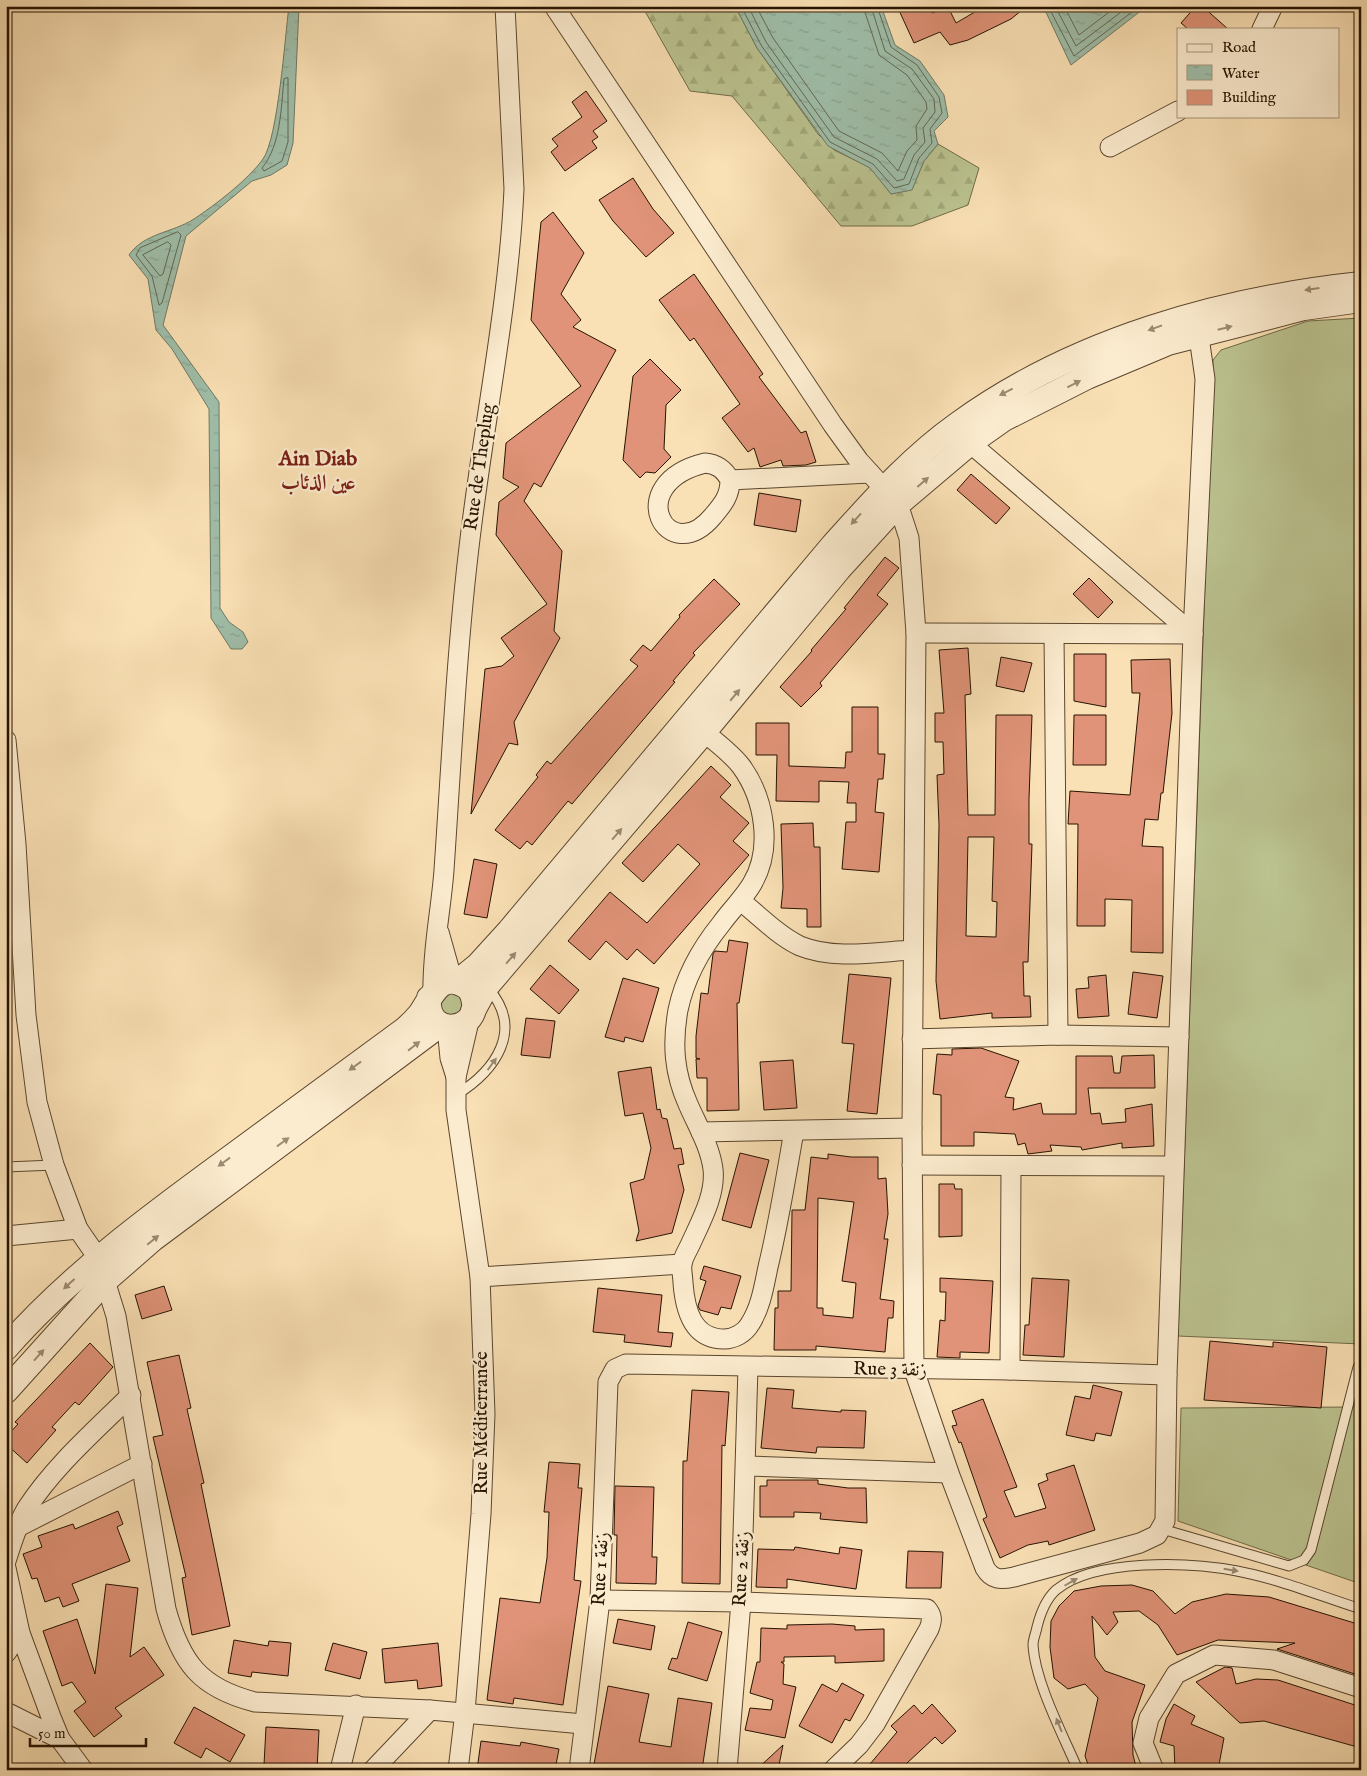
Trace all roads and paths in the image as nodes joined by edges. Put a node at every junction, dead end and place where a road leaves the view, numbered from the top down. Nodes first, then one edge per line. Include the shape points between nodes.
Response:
1 (505, 6) edge
2 (554, 6) edge
3 (1273, 6) edge
4 (1262, 28) edge
5 (1177, 112) edge
6 (1110, 147) dead end
7 (1361, 284) edge
8 (1361, 300) edge
9 (1197, 324) junction
10 (970, 443) junction
11 (730, 480) dead end
12 (884, 489) junction
13 (916, 633) junction
14 (1193, 634) junction
15 (1054, 635) junction
16 (704, 732) junction
17 (6, 740) edge
18 (741, 901) junction
19 (13, 916) edge
20 (912, 950) junction
21 (486, 986) junction
22 (443, 988) junction
23 (472, 1014) junction
24 (444, 1026) junction
25 (1058, 1035) junction
26 (1179, 1038) junction
27 (912, 1039) junction
28 (456, 1086) junction
29 (912, 1128) junction
30 (794, 1130) junction
31 (701, 1132) junction
32 (54, 1165) junction
33 (912, 1165) junction
34 (1011, 1166) junction
35 (1174, 1166) junction
36 (6, 1167) edge
37 (78, 1229) junction
38 (6, 1236) edge
39 (98, 1258) junction
40 (682, 1264) junction
41 (480, 1277) junction
42 (106, 1280) junction
43 (6, 1348) edge
44 (748, 1367) junction
45 (1358, 1367) dead end
46 (615, 1369) joint
47 (914, 1370) junction
48 (1010, 1370) junction
49 (1167, 1375) junction
50 (6, 1391) edge
51 (131, 1395) junction
52 (142, 1464) junction
53 (747, 1466) junction
54 (949, 1473) junction
55 (18, 1527) junction
56 (1162, 1529) junction
57 (6, 1561) edge
58 (6, 1568) edge
59 (600, 1600) junction
60 (741, 1602) junction
61 (1361, 1609) edge
62 (20, 1633) junction
63 (6, 1653) edge
64 (1361, 1688) edge
65 (356, 1705) junction
66 (430, 1710) junction
67 (6, 1712) edge
68 (465, 1712) junction
69 (583, 1724) junction
70 (60, 1739) junction
71 (83, 1770) edge
72 (340, 1770) edge
73 (373, 1770) edge
74 (458, 1770) edge
75 (579, 1770) edge
76 (727, 1770) edge
77 (833, 1770) edge
78 (1078, 1770) edge
79 (1154, 1770) edge

1 - 22 street, Rue de Theplug via 514,170 512,223 456,657 444,872 437,928
2 - 12 street via 833,425
3 - 4 street
5 - 6 street
7 -> 9 street via 1257,298
9 -> 8 street
10 -> 9 street via 1004,419 1168,343
9 -> 12 street via 1077,356 994,398 956,425
9 - 14 street via 1205,379
12 -> 10 street
10 - 14 street
11 - 12 street
12 - 13 street via 909,538
16 -> 12 street via 839,569
12 -> 22 street via 833,545 509,931 478,965
13 - 15 street
13 - 20 street
14 - 15 street
14 - 26 street
15 - 25 street
16 - 18 street via 741,766 754,789 762,816 760,868
21 -> 16 street
17 - 19 street
18 - 20 street via 799,945 814,950 839,954
18 - 31 street via 721,923 693,964 678,1010 674,1042 676,1071
19 - 32 street via 31,1066 42,1126
20 - 27 street
21 - 23 street
28 -> 21 lane via 472,1085 492,1066 502,1045 505,1023 497,1000
22 - 23 street via 471,992
22 - 24 street via 430,1014
22 -> 39 street via 404,1030
23 - 24 street via 460,1026
23 - 28 street, Rue Méditerranée
24 - 28 street, Rue Méditerranée
42 -> 24 street via 153,1239
25 - 26 street
25 - 27 street
26 - 35 street
27 - 29 street
28 - 41 street, Rue Méditerranée
29 - 30 street
29 - 33 street
30 - 31 street
30 - 40 street via 761,1297 749,1326 737,1337 714,1338 702,1333 692,1323 687,1309
31 - 40 street via 713,1169 712,1187 704,1216
32 - 36 lane
32 - 37 street
33 - 34 street
33 - 47 street
34 - 35 street
34 - 48 street
35 - 49 street
37 - 38 street
37 - 39 street
39 - 42 street
39 -> 43 street via 52,1299
40 - 41 street
41 - 68 street, Rue Méditerranée via 485,1414 481,1514
50 -> 42 street
42 - 51 street
44 - 46 street, Rue 3 زنقة via 626,1364
44 - 47 street, Rue 3 زنقة
44 - 53 street, Rue 2 زنقة
45 - 56 lane via 1311,1550 1304,1560 1289,1566
46 - 59 street, Rue 1 زنقة via 608,1382
47 - 48 street, Rue 3 زنقة
47 - 54 street
48 - 49 street, Rue 3 زنقة
49 - 56 street via 1166,1510
51 - 52 street
51 - 55 street via 50,1478 27,1508
52 - 55 street
52 - 65 street via 166,1609 183,1654 195,1669 211,1686 233,1697 255,1702
53 - 54 street
53 - 60 street, Rue 2 زنقة
54 - 56 street via 985,1568 995,1578 1014,1577 1140,1544
55 - 57 street
58 - 62 street
59 - 60 street
59 - 69 street, Rue 1 زنقة
60 - 76 street, Rue 2 زنقة
60 - 77 street via 921,1608 931,1614 929,1629 875,1724
78 -> 61 lane via 1036,1667 1033,1643 1040,1614 1056,1591 1064,1586 1080,1577 1117,1568 1199,1566 1239,1571
62 - 63 street
62 - 70 street
64 - 79 street via 1274,1660 1214,1655 1176,1674 1149,1718 1143,1743
65 - 66 street
65 - 72 street
66 - 68 street
66 - 73 street
67 - 70 street
68 - 69 street
68 - 74 street, Rue Méditerranée
69 - 75 street, Rue 1 زنقة
70 - 71 street

